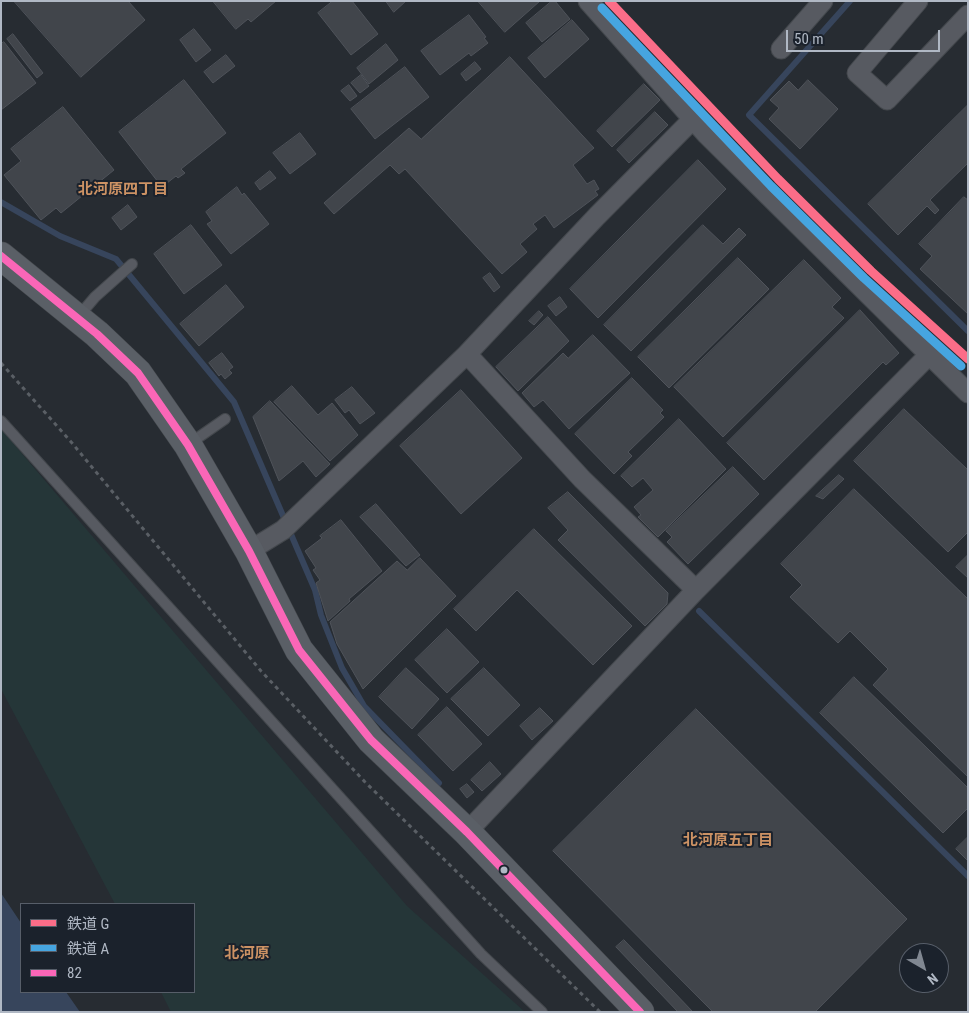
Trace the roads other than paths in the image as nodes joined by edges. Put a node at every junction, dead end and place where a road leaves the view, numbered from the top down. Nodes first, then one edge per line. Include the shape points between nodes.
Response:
1 (588, 1) edge
2 (823, 1) edge
3 (918, 1) edge
4 (968, 15) edge
5 (781, 49) dead end
6 (693, 119) junction
7 (1, 256) edge
8 (132, 264) dead end
9 (77, 318) junction
10 (467, 354) junction
11 (929, 355) junction
12 (968, 393) edge
13 (225, 419) dead end
14 (1, 421) edge
15 (188, 445) junction
16 (249, 551) junction
17 (696, 590) junction
18 (468, 832) junction
19 (542, 1012) edge
20 (640, 1012) edge

1 - 6 street
2 - 5 street
3 - 4 street via 857,73 887,100
6 - 10 street
6 - 11 street
7 - 9 street
8 - 9 lane
9 - 15 street via 138,374
10 - 16 street via 283,530
10 - 17 street via 582,479
11 - 12 street
11 - 17 street
13 - 15 lane
14 - 19 lane via 475,946
15 - 16 street
16 - 18 street via 299,650 371,740
17 - 18 street
18 - 20 street

